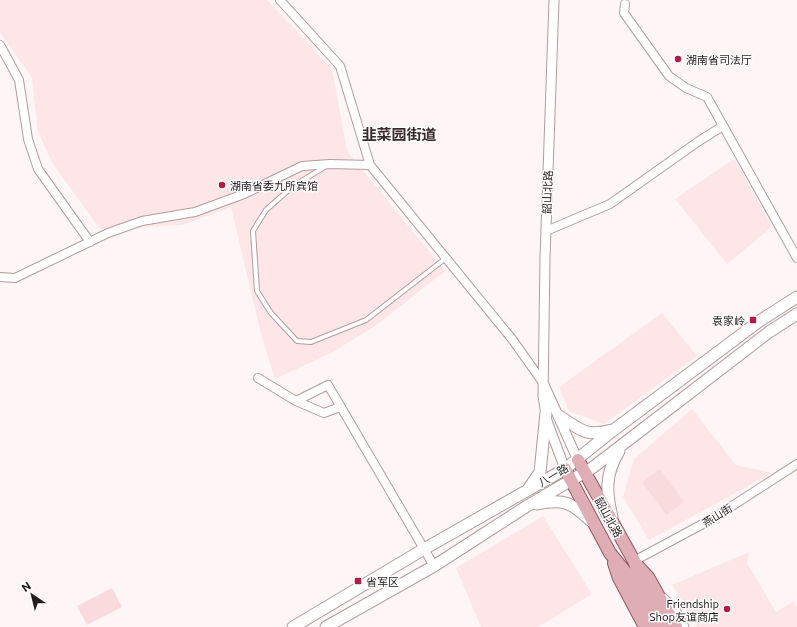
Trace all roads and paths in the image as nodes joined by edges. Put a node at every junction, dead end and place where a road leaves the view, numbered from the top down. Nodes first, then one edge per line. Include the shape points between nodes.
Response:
1 (280, 0) edge
2 (554, 0) edge
3 (557, 0) edge
4 (625, 4) dead end
5 (0, 45) edge
6 (723, 126) junction
7 (330, 164) junction
8 (370, 165) junction
9 (546, 231) junction
10 (90, 242) junction
11 (446, 258) junction
12 (797, 258) edge
13 (0, 277) edge
14 (797, 297) edge
15 (797, 314) edge
16 (258, 378) dead end
17 (544, 384) junction
18 (296, 401) junction
19 (340, 407) junction
20 (546, 413) junction
21 (559, 416) junction
22 (616, 429) junction
23 (626, 443) junction
24 (578, 460) junction
25 (797, 464) edge
26 (565, 469) junction
27 (584, 472) junction
28 (570, 480) junction
29 (527, 491) junction
30 (527, 506) junction
31 (593, 523) junction
32 (614, 528) junction
33 (424, 549) junction
34 (610, 553) junction
35 (634, 562) junction
36 (434, 566) junction
37 (656, 590) junction
38 (292, 627) edge
39 (326, 627) edge
40 (645, 627) edge
41 (656, 627) edge
42 (666, 627) edge
43 (676, 627) edge
44 (684, 627) edge

1 - 8 street via 340,66
2 - 3 street
2 - 9 street, 韶山北路
4 - 6 street via 624,13 669,76 686,88 707,97
5 - 10 street via 19,80 28,139 38,169
6 - 9 street via 610,204
6 - 12 street
7 - 8 street
7 - 10 street via 302,166 244,194 195,212 142,221
7 - 11 lane via 292,186 266,210 253,231 257,291 271,313 297,340 311,342 366,320
8 - 11 street
9 - 17 street, 韶山北路
10 - 13 street via 15,278
11 - 17 street via 512,339
14 - 22 main road, 八一路 via 761,320
15 - 23 main road, 八一路 via 769,332
16 - 18 street
17 - 20 street, 韶山北路
17 - 21 street, 韶山北路
18 - 19 street via 324,413
18 - 19 street via 328,385
19 - 33 street
20 - 26 street, 韶山北路
20 - 29 main road via 540,472
21 - 22 main road via 588,433 597,434
21 - 24 street, 韶山北路
22 - 24 main road, 八一路
23 - 27 main road, 八一路
23 - 32 main road via 611,466 607,484
24 - 26 main road, 八一路
24 - 27 main road, 韶山北路
25 - 35 street, 燕山街 via 712,519
26 - 28 main road, 韶山北路
26 - 29 main road, 八一路
27 - 28 main road, 八一路
27 - 32 main road, 韶山北路
28 - 30 main road, 八一路
28 - 31 main road, 韶山北路
29 - 33 main road, 八一路
30 - 31 main road via 553,501 568,503
30 - 36 main road, 八一路
31 - 34 main road, 韶山北路
32 - 35 main road, 韶山北路
33 - 36 street
33 - 38 main road, 八一路
34 - 40 main road via 619,578
34 - 41 main road, 韶山北路 via 627,574
35 - 37 main road
35 - 42 main road, 韶山北路 via 640,580
36 - 39 main road, 八一路
37 - 43 main road
37 - 44 street via 675,610

